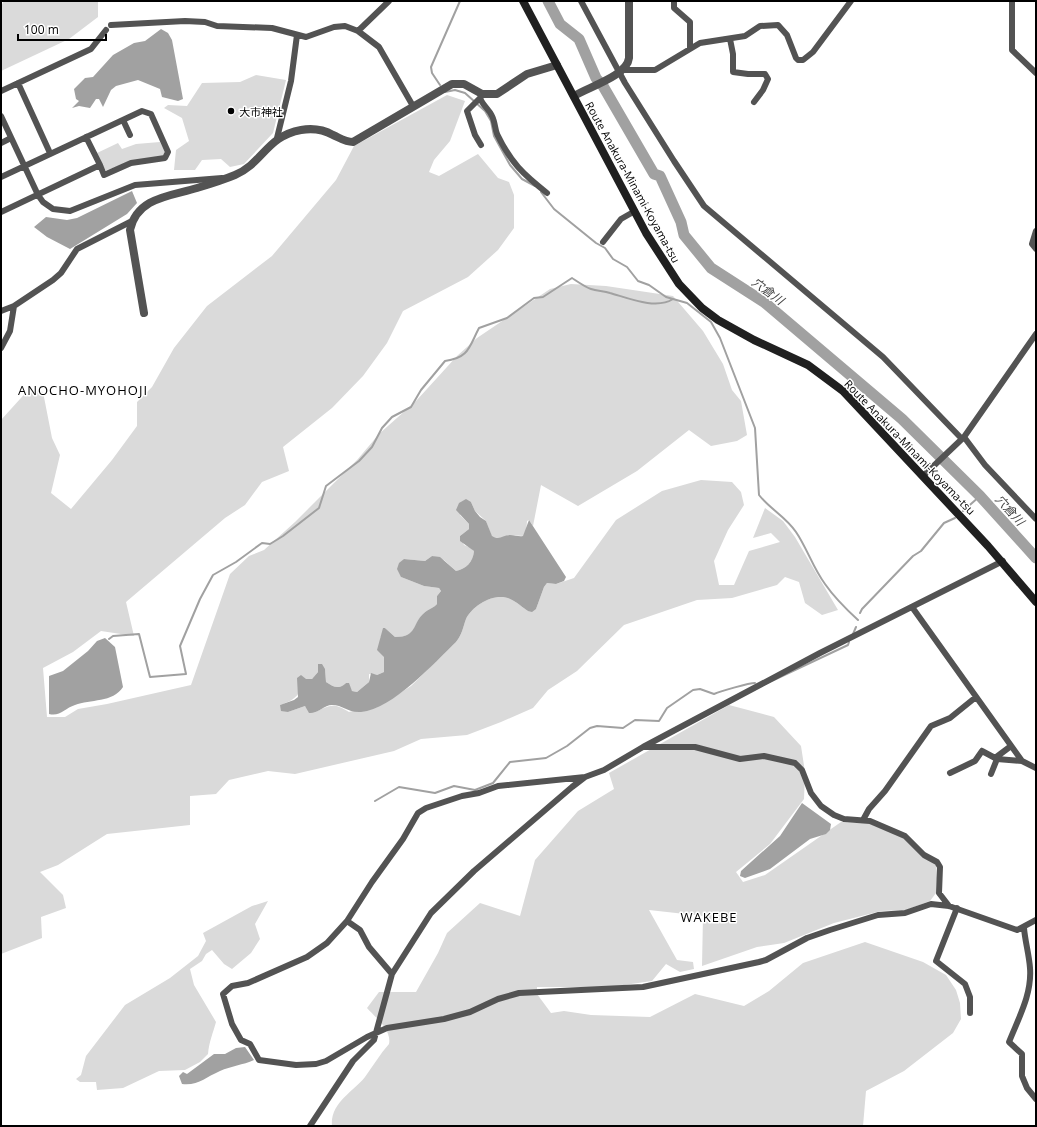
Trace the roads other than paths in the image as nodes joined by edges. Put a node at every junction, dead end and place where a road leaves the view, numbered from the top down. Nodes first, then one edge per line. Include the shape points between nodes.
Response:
1 (389, 1) edge
2 (524, 1) edge
3 (581, 1) edge
4 (629, 1) edge
5 (674, 1) edge
6 (851, 1) edge
7 (1012, 1) edge
8 (111, 25) dead end
9 (106, 30) dead end
10 (358, 31) junction
11 (297, 35) junction
12 (730, 39) junction
13 (690, 48) junction
14 (557, 65) junction
15 (621, 72) junction
16 (1036, 73) edge
17 (18, 83) junction
18 (1, 91) edge
19 (577, 95) junction
20 (479, 99) junction
21 (754, 102) dead end
22 (413, 106) junction
23 (1, 116) edge
24 (123, 120) junction
25 (130, 135) dead end
26 (86, 137) junction
27 (12, 138) junction
28 (277, 138) junction
29 (1, 143) edge
30 (482, 145) dead end
31 (50, 153) junction
32 (100, 165) junction
33 (24, 166) junction
34 (1, 177) edge
35 (226, 178) junction
36 (547, 193) dead end
37 (38, 195) junction
38 (635, 211) junction
39 (1, 212) edge
40 (132, 221) junction
41 (1036, 232) edge
42 (603, 242) dead end
43 (1036, 249) edge
44 (14, 306) junction
45 (1, 311) edge
46 (144, 313) dead end
47 (1036, 334) edge
48 (1, 348) edge
49 (962, 439) junction
50 (925, 475) junction
51 (1036, 519) edge
52 (1002, 562) junction
53 (1036, 602) edge
54 (912, 607) junction
55 (976, 697) junction
56 (1011, 746) junction
57 (643, 747) junction
58 (996, 759) junction
59 (1022, 760) junction
60 (1035, 766) edge
61 (950, 773) dead end
62 (991, 774) dead end
63 (585, 777) junction
64 (863, 820) junction
65 (949, 906) junction
66 (956, 908) junction
67 (1036, 920) edge
68 (347, 921) junction
69 (1024, 928) junction
70 (392, 974) junction
71 (970, 1013) dead end
72 (377, 1032) junction
73 (1036, 1099) edge
74 (310, 1126) edge

1 - 10 street
2 - 14 main road, Route Anakura-Minami-Koyama-tsu
3 - 15 street
4 - 15 street via 629,58
5 - 13 street via 674,8 690,22
6 - 12 street via 813,52 803,60 796,58 787,35 778,25 760,26 746,36
7 - 16 street via 1012,50
8 - 11 street via 185,20 217,26 272,28
9 - 17 street via 91,49
10 - 11 street via 340,26 306,37
10 - 22 street via 379,47
11 - 28 street via 291,80
12 - 13 street via 709,40
12 - 21 street via 733,72 765,74 768,79
13 - 15 street via 655,70
14 - 19 main road, Route Anakura-Minami-Koyama-tsu
14 - 20 street via 527,74 497,94
15 - 19 street
15 - 49 street via 674,162 708,210 883,357
17 - 18 street
17 - 31 street
19 - 38 main road, Route Anakura-Minami-Koyama-tsu
20 - 22 street via 464,84 452,84
20 - 30 street via 467,111 475,135
20 - 36 street via 492,116 497,133 512,162
22 - 28 street via 353,142 314,130 293,131
23 - 27 street
24 - 25 street
24 - 26 street
24 - 32 street via 142,111 151,114 168,152 165,158 131,163 104,175
26 - 31 street
26 - 32 street
27 - 29 street
27 - 33 street
28 - 35 street via 251,166
31 - 33 street
32 - 37 street
33 - 34 street
33 - 37 street
35 - 37 street via 134,185 70,211 53,209
35 - 40 street via 161,196 147,204
37 - 39 street
38 - 42 street via 621,219
38 - 50 main road, Route Anakura-Minami-Koyama-tsu via 668,270 702,308 729,327 808,365 826,377
40 - 44 street via 77,249 57,278
40 - 46 street via 130,236
41 - 43 street via 1032,244
44 - 45 street
44 - 48 street via 10,331
47 - 49 street
49 - 50 street
49 - 51 street
50 - 52 main road, Route Anakura-Minami-Koyama-tsu
52 - 53 main road, Route Anakura-Minami-Koyama-tsu
52 - 54 street
54 - 55 street
54 - 57 street
55 - 56 street
55 - 64 street via 950,718 931,726 892,782 869,808
56 - 58 street
56 - 59 street
57 - 63 street via 604,770
57 - 64 street via 695,747 740,759 764,756 795,763 802,770 811,793 821,806 844,819
58 - 59 street
58 - 61 street via 982,751 978,759
58 - 62 street
59 - 60 street
63 - 68 street via 498,786 426,808 418,813
63 - 70 street via 450,892 431,913
64 - 65 street via 904,836 924,855 937,862 940,867 938,893
65 - 66 street
65 - 72 street via 931,904 908,913 878,915 807,938 759,962 643,987 519,993 470,1012 444,1019 397,1025
66 - 69 street via 1011,929
66 - 71 street via 936,961 965,984 970,997
67 - 69 street
68 - 70 street via 360,930 369,947
68 - 72 street via 327,943 307,956 248,984 232,986 223,994 232,1024 242,1040 250,1044 259,1060 296,1065 316,1064
69 - 73 street via 1030,987 1009,1042 1022,1054 1022,1076
70 - 72 street
72 - 74 street via 371,1045 343,1074

